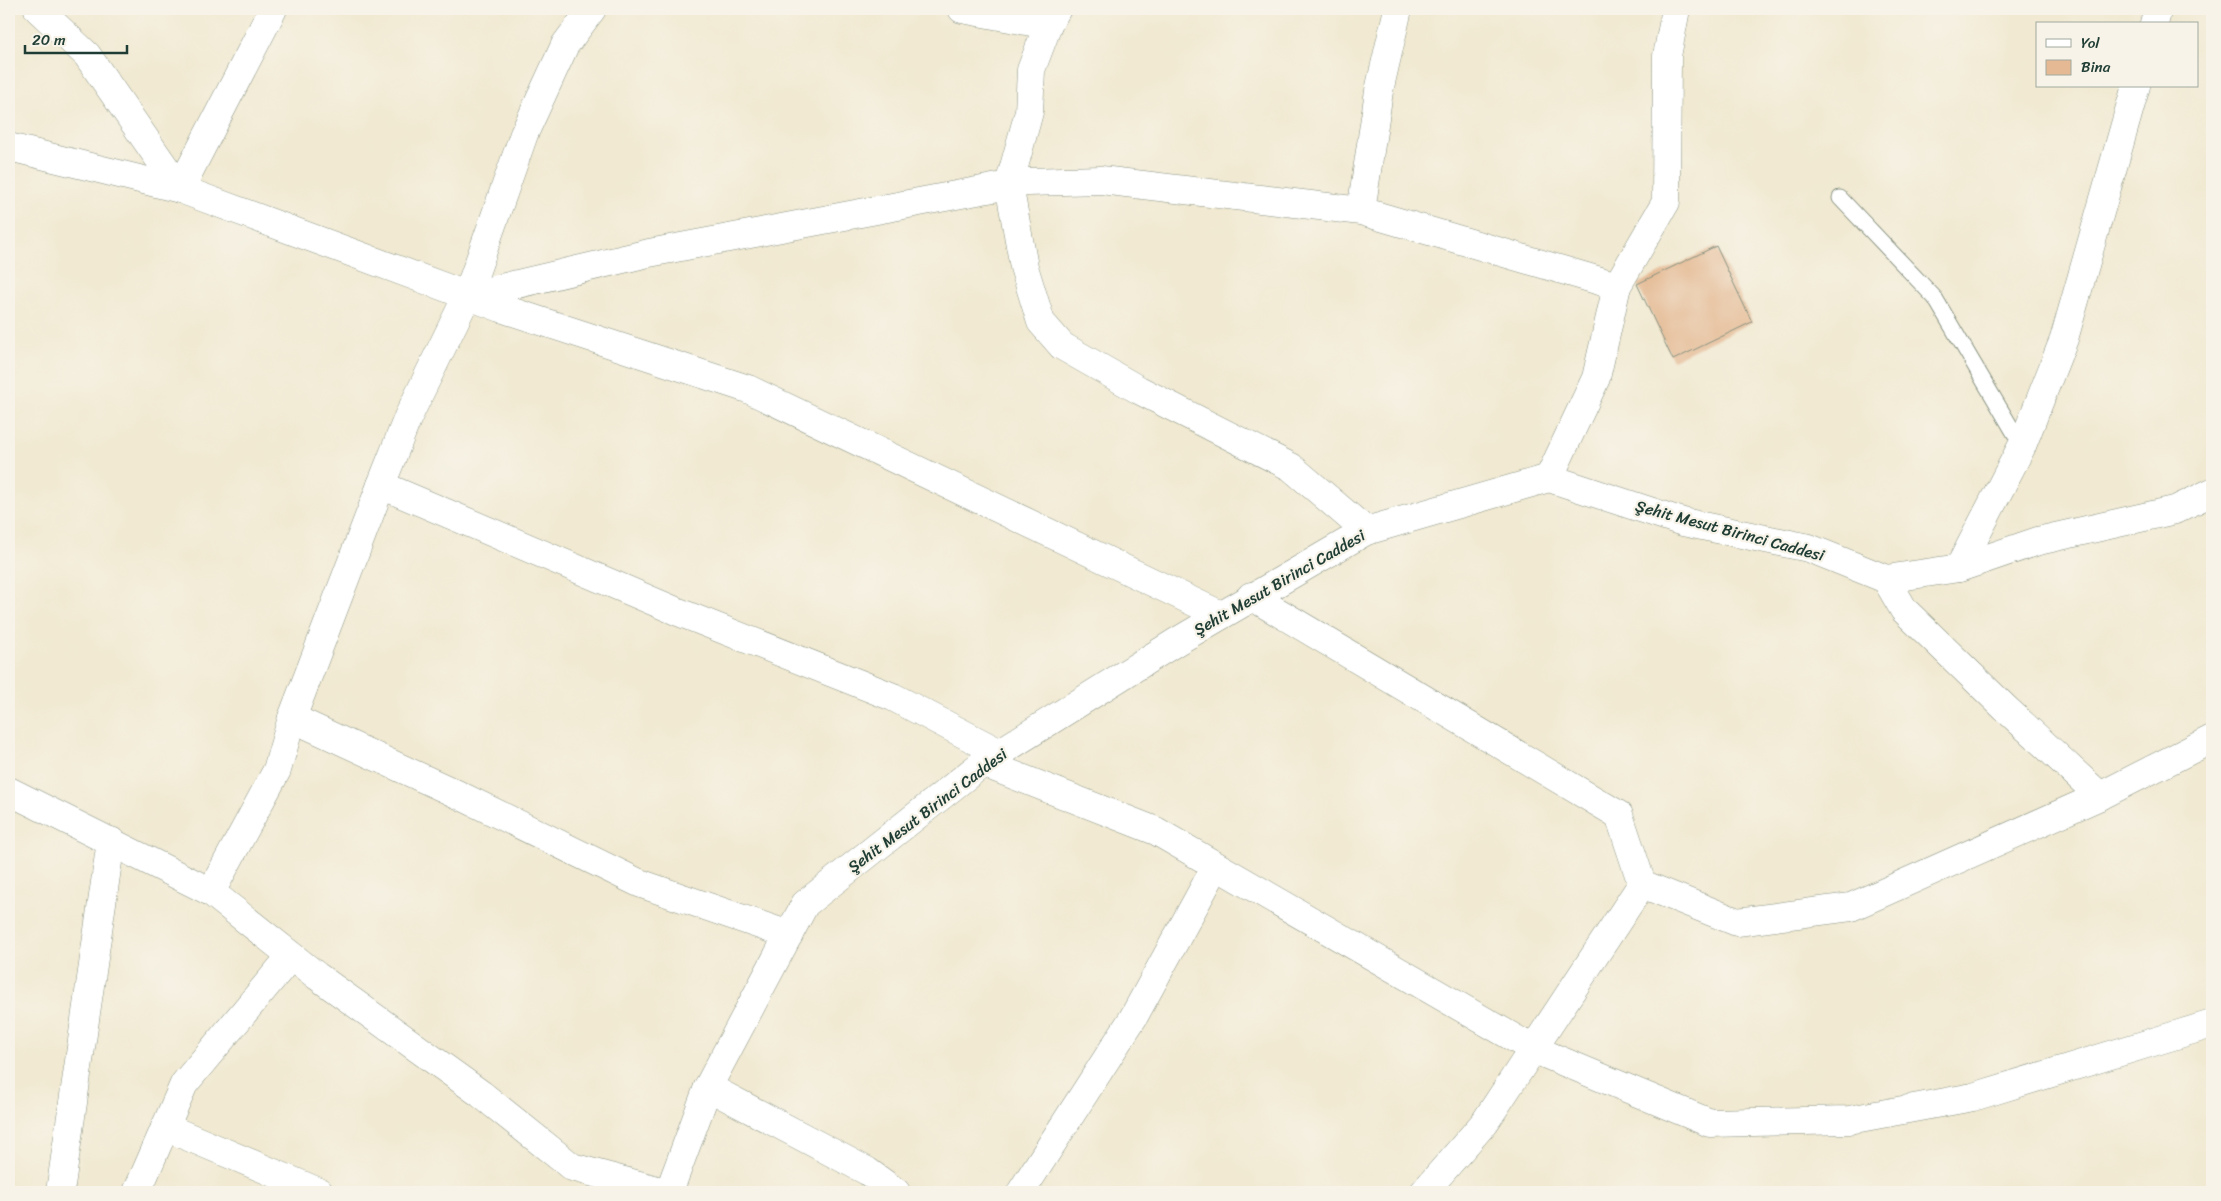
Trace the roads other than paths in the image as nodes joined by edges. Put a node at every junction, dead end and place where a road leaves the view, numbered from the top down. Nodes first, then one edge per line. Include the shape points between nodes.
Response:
1 (38, 9) edge
2 (273, 9) edge
3 (592, 9) edge
4 (962, 9) edge
5 (1398, 9) edge
6 (1676, 9) edge
7 (2158, 9) edge
8 (1052, 17) edge
9 (2155, 22) edge
10 (2135, 88) edge
11 (9, 147) edge
12 (1010, 185) junction
13 (180, 189) junction
14 (1840, 198) dead end
15 (1361, 211) junction
16 (1616, 286) junction
17 (467, 296) junction
18 (2022, 446) junction
19 (1549, 478) junction
20 (381, 485) junction
21 (2212, 492) edge
22 (1366, 532) junction
23 (1959, 568) junction
24 (1886, 579) junction
25 (1251, 596) junction
26 (1220, 615) junction
27 (292, 718) junction
28 (2212, 739) edge
29 (992, 758) junction
30 (9, 791) edge
31 (2100, 796) junction
32 (112, 842) junction
33 (1216, 866) junction
34 (1642, 884) junction
35 (211, 892) junction
36 (789, 935) junction
37 (291, 956) junction
38 (2212, 1024) edge
39 (1533, 1049) junction
40 (708, 1087) junction
41 (165, 1127) junction
42 (60, 1192) edge
43 (137, 1192) edge
44 (319, 1192) edge
45 (665, 1192) edge
46 (669, 1192) edge
47 (896, 1192) edge
48 (1021, 1192) edge
49 (1424, 1192) edge

1 - 13 street via 86,55
2 - 13 street
3 - 17 street via 565,45 524,134
4 - 8 street
5 - 15 street via 1379,91
6 - 16 street via 1666,56 1666,202
7 - 9 street
8 - 12 street via 1031,70 1029,112
10 - 18 street via 2064,339
11 - 13 street
12 - 15 street via 1101,180
12 - 17 street via 648,253
12 - 22 street via 1024,267 1041,322 1062,346 1139,390 1291,467
13 - 17 street
14 - 18 lane via 1935,298
15 - 16 street
16 - 19 street via 1596,378
17 - 20 street via 408,417
17 - 26 street via 748,389
18 - 23 street
19 - 22 street, Şehit Mesut Birinci Caddesi
19 - 24 street, Şehit Mesut Birinci Caddesi via 1683,522 1809,548
20 - 27 street
20 - 29 street via 676,611 893,698
21 - 23 street via 2175,510 2038,541
22 - 25 street, Şehit Mesut Birinci Caddesi
23 - 24 street
24 - 31 street via 1904,610
25 - 26 street, Şehit Mesut Birinci Caddesi
25 - 34 street via 1619,815
26 - 29 street, Şehit Mesut Birinci Caddesi
27 - 35 street via 277,770
27 - 36 street via 639,883
28 - 31 street
29 - 33 street via 1156,831
29 - 36 street, Şehit Mesut Birinci Caddesi via 805,904
30 - 32 street
31 - 34 street via 1851,906 1738,922
32 - 35 street
32 - 42 street
33 - 39 street
33 - 48 street via 1133,1018
34 - 39 street
35 - 37 street
36 - 40 street, Şehit Mesut Birinci Caddesi
37 - 41 street via 184,1084
37 - 45 street via 481,1094 572,1167
38 - 39 street via 1973,1097 1849,1120 1710,1123
39 - 49 street via 1485,1122
40 - 46 street, Şehit Mesut Birinci Caddesi
40 - 47 street via 868,1171
41 - 43 street
41 - 44 street

